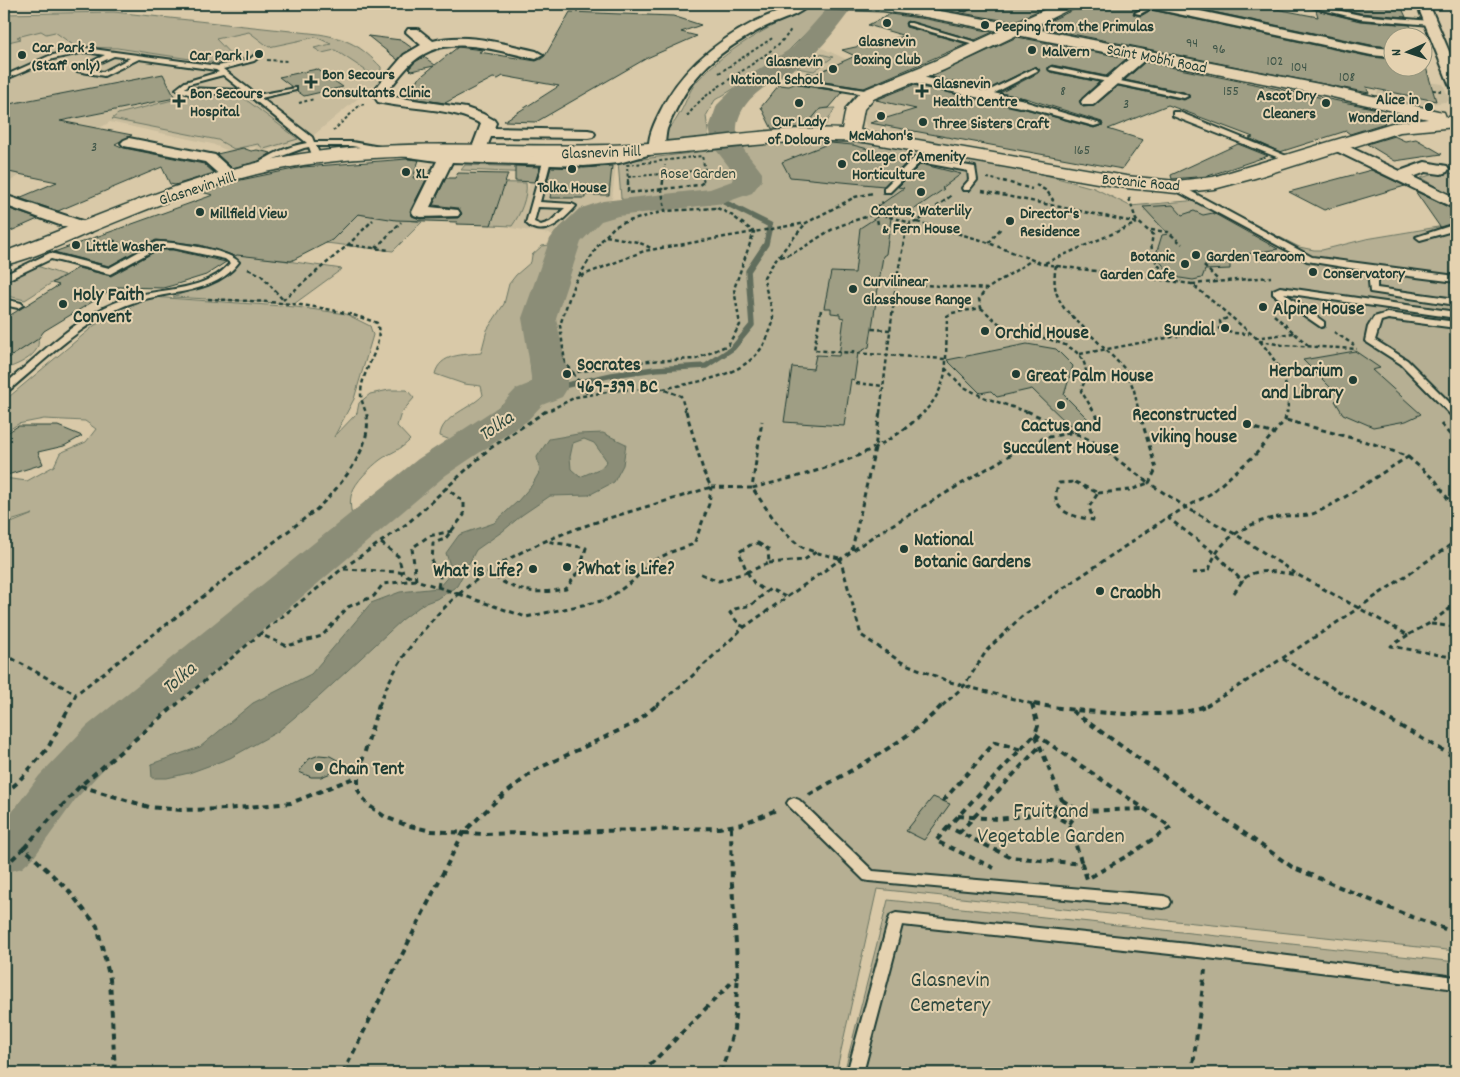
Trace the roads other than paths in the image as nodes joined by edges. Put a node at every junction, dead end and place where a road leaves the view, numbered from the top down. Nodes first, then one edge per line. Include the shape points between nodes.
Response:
1 (803, 4) edge
2 (826, 4) edge
3 (834, 4) edge
4 (856, 4) edge
5 (974, 4) edge
6 (1069, 4) edge
7 (1152, 4) edge
8 (1302, 4) edge
9 (1423, 4) edge
10 (964, 9) dead end
11 (1138, 13) dead end
12 (1431, 23) junction
13 (909, 24) dead end
14 (1015, 29) junction
15 (413, 32) dead end
16 (430, 45) junction
17 (984, 45) junction
18 (1382, 52) edge
19 (112, 54) junction
20 (1143, 54) junction
21 (258, 55) dead end
22 (536, 55) dead end
23 (138, 57) junction
24 (1432, 57) edge
25 (1445, 58) junction
26 (218, 68) junction
27 (1052, 69) dead end
28 (1035, 70) dead end
29 (224, 73) junction
30 (809, 76) dead end
31 (4, 78) edge
32 (909, 78) junction
33 (1113, 81) junction
34 (1456, 84) edge
35 (294, 89) dead end
36 (870, 93) junction
37 (984, 94) junction
38 (253, 95) junction
39 (1184, 96) dead end
40 (1088, 102) dead end
41 (1020, 103) joint
42 (1176, 114) dead end
43 (1456, 122) edge
44 (1097, 124) dead end
45 (487, 132) junction
46 (588, 134) dead end
47 (850, 134) junction
48 (130, 143) dead end
49 (1337, 146) junction
50 (314, 150) junction
51 (398, 152) junction
52 (477, 152) junction
53 (658, 153) junction
54 (1285, 157) dead end
55 (446, 158) junction
56 (547, 160) junction
57 (1456, 161) edge
58 (229, 175) junction
59 (1400, 176) junction
60 (1176, 187) junction
61 (966, 188) road end
62 (887, 190) road end
63 (4, 200) edge
64 (535, 204) junction
65 (1456, 204) edge
66 (452, 213) dead end
67 (1456, 227) edge
68 (85, 228) junction
69 (1420, 237) dead end
70 (4, 259) edge
71 (1372, 269) junction
72 (4, 278) edge
73 (1456, 278) edge
74 (4, 302) edge
75 (1456, 302) edge
76 (18, 305) dead end
77 (1456, 315) edge
78 (1321, 324) road end
79 (1456, 325) edge
80 (4, 390) edge
81 (1456, 414) edge
82 (794, 803) road end
83 (1164, 902) dead end
84 (1456, 983) edge
85 (855, 1073) edge

1 - 53 street via 733,39 692,74 669,106 657,138
2 - 3 street
3 - 4 street, Saint Mobhi Road
4 - 14 street, Saint Mobhi Road via 903,8
5 - 10 lane
6 - 14 street
7 - 11 lane
7 - 18 street
8 - 12 lane via 1360,17
9 - 12 street
12 - 25 street
13 - 17 lane
14 - 17 street
14 - 20 street, Saint Mobhi Road
15 - 16 street
16 - 22 street via 472,43
16 - 45 street via 410,57 379,93 383,99 398,104 480,116 489,123
17 - 32 street
19 - 23 lane
19 - 23 lane via 79,70 104,74
19 - 31 lane via 81,50 51,57
20 - 33 street
20 - 43 street, Saint Mobhi Road via 1405,108
21 - 26 lane via 252,60
23 - 26 lane
24 - 25 street
25 - 34 street
26 - 29 lane
27 - 33 lane
28 - 37 lane
29 - 38 lane
29 - 38 lane via 187,83 180,89
30 - 36 lane via 802,82
32 - 36 street
32 - 37 street
33 - 39 lane
33 - 40 street
35 - 38 lane
36 - 47 street via 855,108
37 - 41 street
38 - 50 lane
41 - 44 lane
42 - 54 lane
43 - 49 street, Botanic Road via 1398,128
45 - 46 street
45 - 52 street
47 - 53 street, Glasnevin Hill via 760,138
47 - 60 street, Botanic Road via 1126,182
48 - 58 street via 210,158
49 - 59 street
49 - 60 street, Botanic Road via 1214,183
50 - 51 street, Glasnevin Hill via 354,154
50 - 58 street, Glasnevin Hill
51 - 52 street, Glasnevin Hill
51 - 55 street, Glasnevin Hill
52 - 53 street, Glasnevin Hill
53 - 56 street, Glasnevin Hill via 598,160
55 - 56 street, Glasnevin Hill
55 - 66 street via 420,212
56 - 64 lane
57 - 59 street
58 - 68 street, Glasnevin Hill
59 - 65 street
60 - 71 lane via 1310,259
61 - 62 lane via 973,180 972,169 918,159
63 - 68 street
64 - 64 lane via 530,223 545,227 557,222 572,206
67 - 69 lane
68 - 70 street, Glasnevin Hill
71 - 73 lane
71 - 75 lane via 1373,290
72 - 80 lane via 50,256 110,271 156,244 173,244 228,257 234,262 215,279 194,287 113,306 88,322
74 - 76 lane
77 - 78 lane via 1276,292
79 - 81 lane via 1388,316 1376,319 1370,341 1404,362
82 - 83 lane via 869,876
84 - 85 lane via 1207,952 896,919

